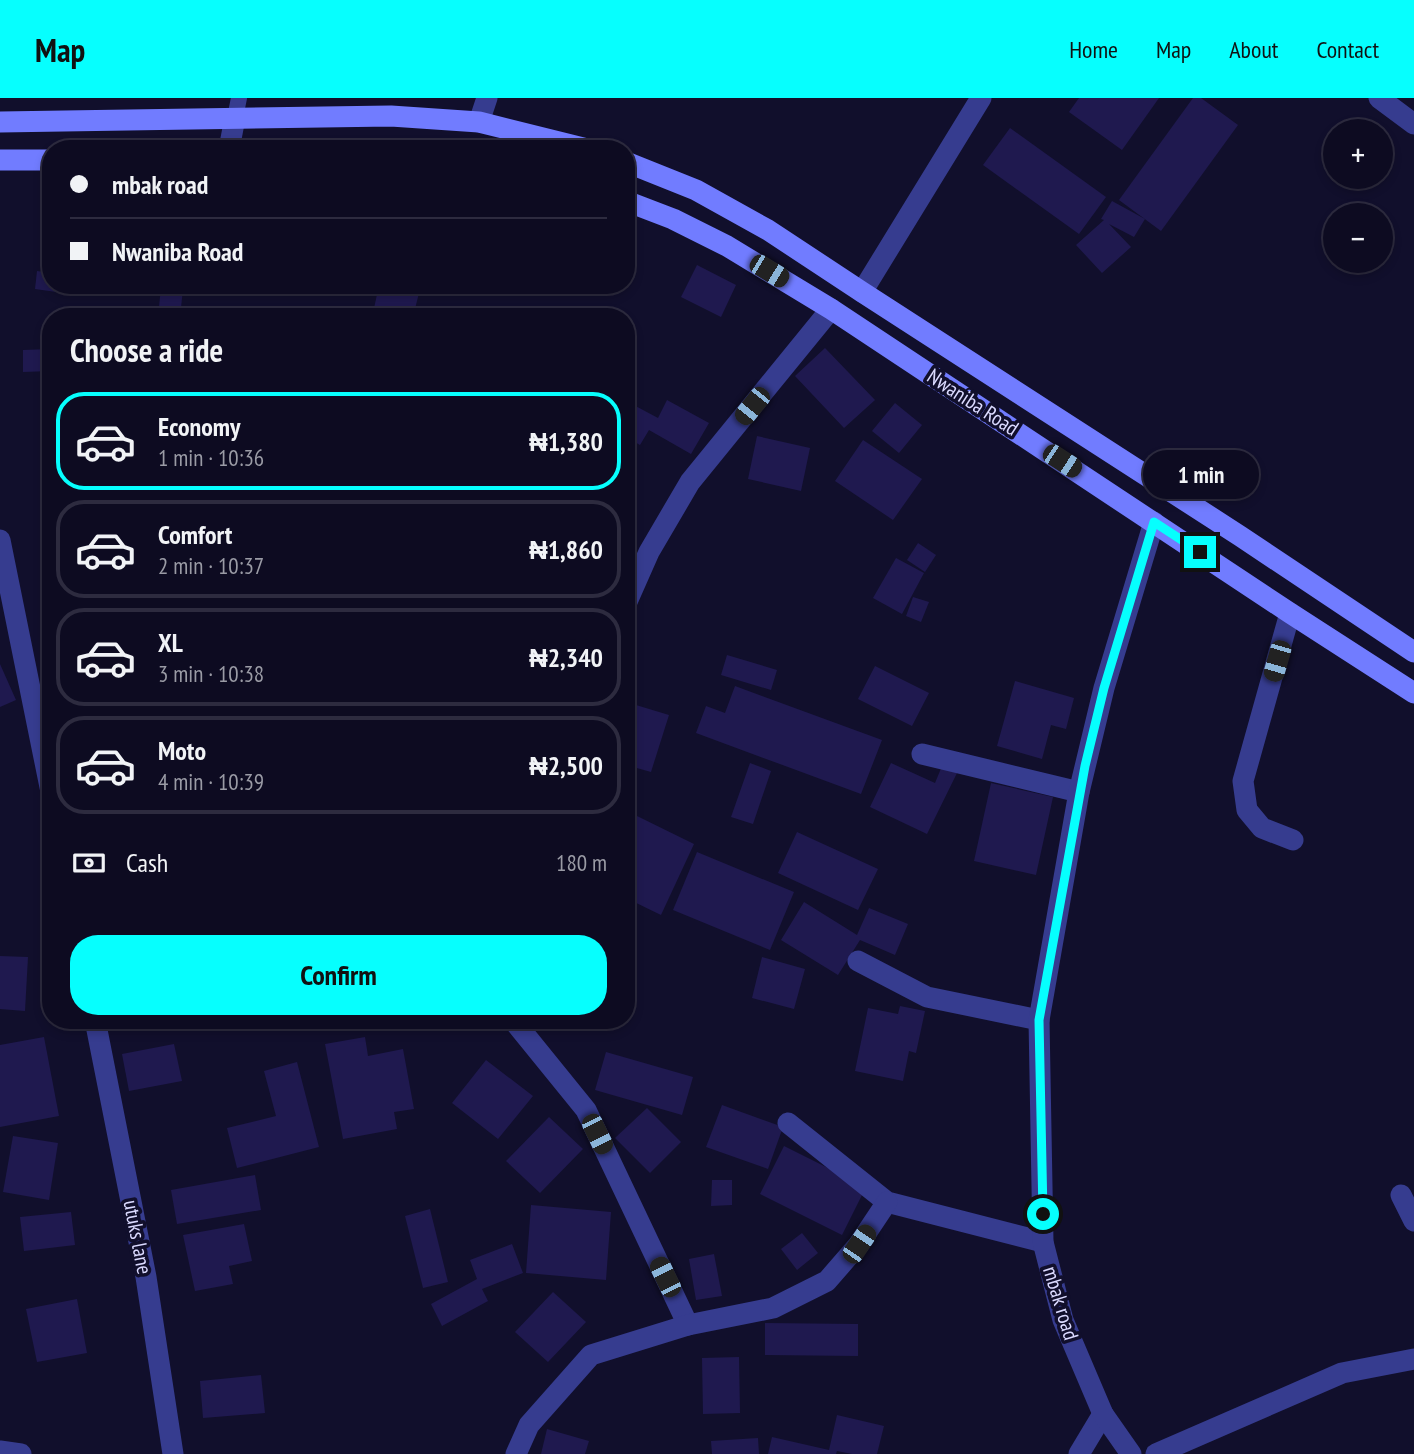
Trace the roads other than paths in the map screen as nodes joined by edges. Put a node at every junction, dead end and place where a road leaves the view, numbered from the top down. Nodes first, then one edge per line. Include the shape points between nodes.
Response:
1 (487, 98) edge
2 (981, 98) edge
3 (1379, 98) edge
4 (237, 108) edge
5 (0, 122) edge
6 (479, 122) junction
7 (1414, 124) edge
8 (231, 140) edge
9 (551, 140) edge
10 (0, 160) edge
11 (42, 160) edge
12 (635, 166) edge
13 (635, 204) edge
14 (862, 292) junction
15 (831, 309) junction
16 (1154, 522) junction
17 (0, 540) edge
18 (635, 584) edge
19 (1290, 613) junction
20 (1414, 652) edge
21 (1414, 693) edge
22 (42, 748) edge
23 (922, 754) dead end
24 (1079, 792) junction
25 (1293, 840) dead end
26 (858, 961) dead end
27 (1039, 1020) junction
28 (98, 1029) edge
29 (520, 1029) edge
30 (788, 1123) dead end
31 (1401, 1195) dead end
32 (887, 1202) junction
33 (1414, 1221) edge
34 (1043, 1242) junction
35 (688, 1325) junction
36 (1414, 1359) edge
37 (1103, 1414) junction
38 (0, 1451) edge
39 (21, 1454) edge
40 (173, 1454) edge
41 (516, 1454) edge
42 (1079, 1454) edge
43 (1132, 1454) edge
44 (1156, 1454) edge

1 - 6 street
2 - 14 street
3 - 7 street
4 - 5 main road
4 - 6 main road
4 - 8 street
6 - 9 main road
10 - 11 main road
12 - 14 main road via 696,190 768,230
13 - 15 main road, Nwaniba Road via 727,246
14 - 20 main road
15 - 16 main road, Nwaniba Road
15 - 18 street via 690,482
16 - 19 main road, Nwaniba Road
16 - 24 street, mbak road via 1104,688
17 - 22 street
19 - 21 main road, Nwaniba Road
19 - 25 street via 1243,781 1247,810 1262,828
23 - 24 street
24 - 27 street, mbak road
26 - 27 street via 927,997
27 - 34 street, mbak road
28 - 40 street, utuks lane via 146,1277
29 - 35 street via 586,1110
30 - 32 street
31 - 33 street
32 - 34 street
32 - 35 street via 827,1281 772,1308
34 - 37 street, mbak road via 1063,1320
35 - 41 street via 591,1355 529,1425
36 - 44 street via 1342,1373
37 - 42 street
37 - 43 street, mbak road
38 - 39 street

